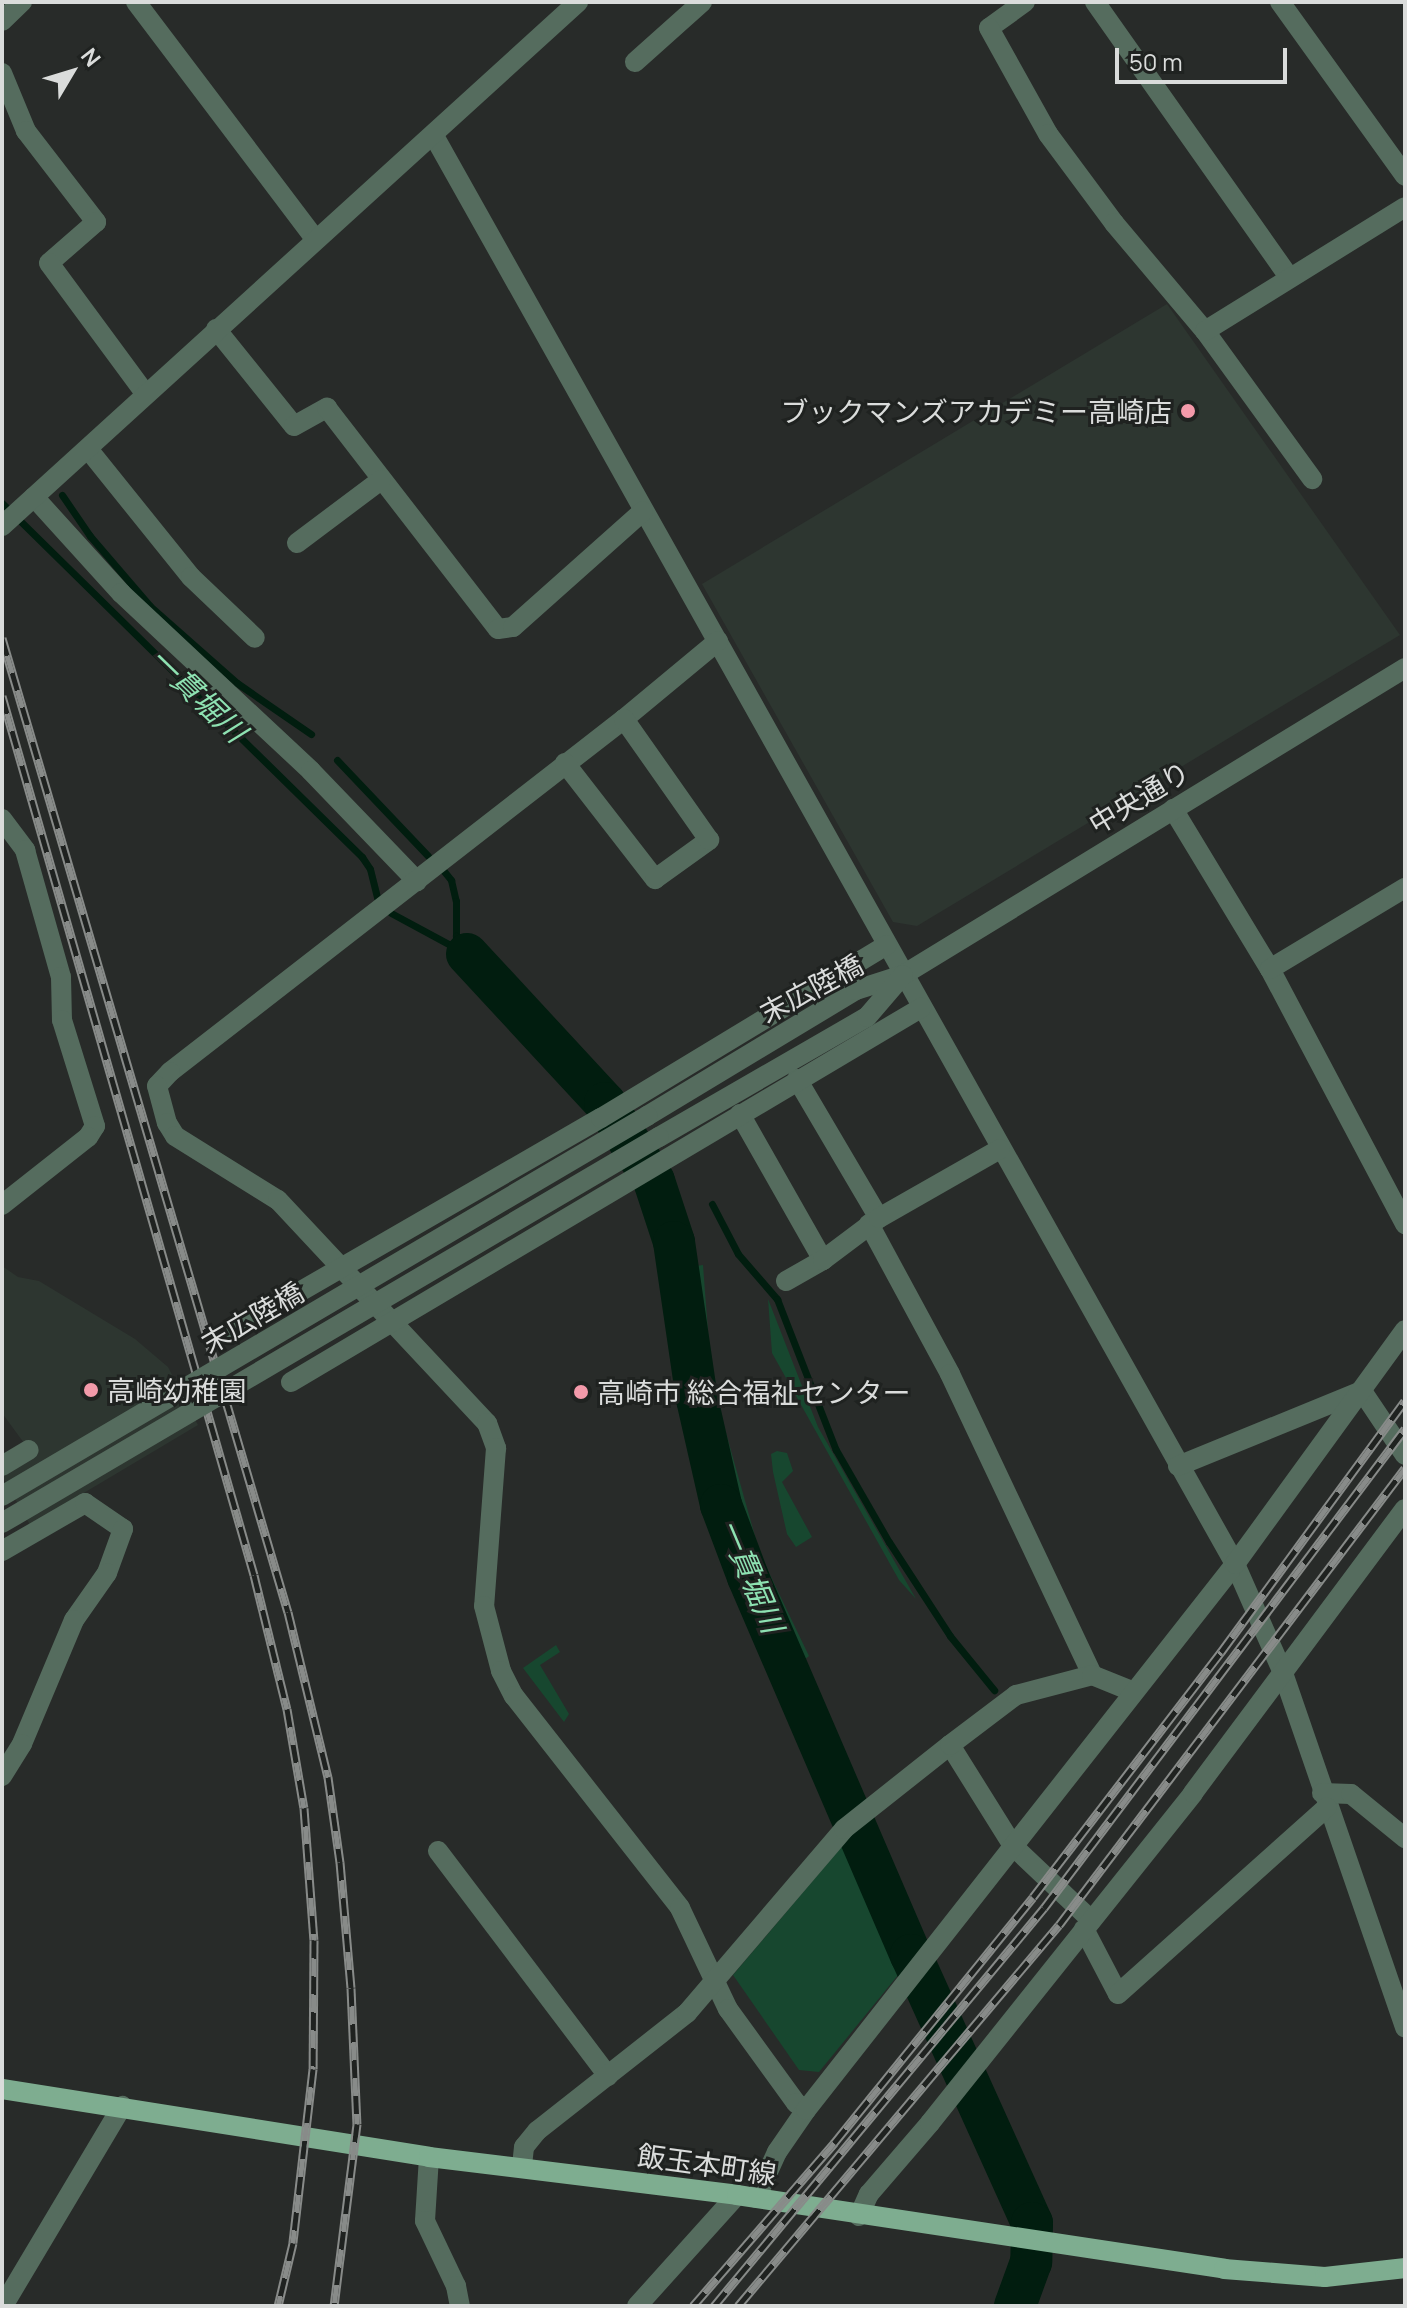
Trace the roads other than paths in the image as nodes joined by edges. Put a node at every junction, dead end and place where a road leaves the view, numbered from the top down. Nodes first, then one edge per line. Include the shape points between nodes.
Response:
1 (22, 2) edge
2 (136, 2) edge
3 (578, 2) edge
4 (702, 2) edge
5 (1025, 2) edge
6 (1095, 2) edge
7 (1280, 2) edge
8 (2, 21) edge
9 (635, 62) dead end
10 (2, 73) edge
11 (434, 136) junction
12 (1405, 176) edge
13 (1405, 207) edge
14 (316, 240) junction
15 (1288, 276) junction
16 (216, 329) junction
17 (1205, 331) junction
18 (145, 393) junction
19 (88, 449) junction
20 (1312, 479) dead end
21 (381, 480) junction
22 (30, 501) junction
23 (643, 511) junction
24 (4, 524) edge
25 (297, 543) dead end
26 (255, 638) dead end
27 (718, 641) junction
28 (1405, 668) edge
29 (624, 719) junction
30 (565, 763) junction
31 (1173, 809) junction
32 (2, 819) edge
33 (417, 881) junction
34 (1405, 888) edge
35 (887, 945) junction
36 (1270, 969) junction
37 (903, 975) junction
38 (921, 1008) junction
39 (797, 1079) junction
40 (740, 1114) junction
41 (1000, 1149) junction
42 (2, 1205) edge
43 (874, 1221) junction
44 (1405, 1224) edge
45 (823, 1260) junction
46 (342, 1269) junction
47 (786, 1281) dead end
48 (395, 1321) junction
49 (1405, 1330) edge
50 (230, 1332) dead end
51 (291, 1382) dead end
52 (1362, 1391) junction
53 (29, 1450) dead end
54 (1405, 1455) edge
55 (2, 1466) edge
56 (1178, 1466) junction
57 (2, 1496) edge
58 (1405, 1509) edge
59 (2, 1523) edge
60 (1405, 1537) edge
61 (1380, 1543) junction
62 (2, 1551) edge
63 (1235, 1564) junction
64 (1283, 1673) junction
65 (1092, 1675) junction
66 (1134, 1692) junction
67 (950, 1745) junction
68 (2, 1776) edge
69 (1325, 1800) junction
70 (1405, 1838) edge
71 (1013, 1846) junction
72 (438, 1851) dead end
73 (1088, 1925) junction
74 (713, 1984) junction
75 (1405, 2028) edge
76 (608, 2076) junction
77 (2, 2089) edge
78 (122, 2106) junction
79 (806, 2110) junction
80 (429, 2157) junction
81 (522, 2166) junction
82 (746, 2197) junction
83 (859, 2216) junction
84 (1405, 2268) edge
85 (3, 2306) edge
86 (460, 2306) edge
87 (637, 2306) edge

1 - 8 street
2 - 14 street
3 - 11 street
4 - 9 street
5 - 17 street via 989,28 1048,134
6 - 15 street
7 - 12 street
10 - 18 street via 26,131 96,222 49,263
11 - 14 street
11 - 23 street
13 - 15 street
14 - 16 street
15 - 17 street
16 - 18 street
16 - 21 street via 294,426 327,408
17 - 20 street
18 - 19 street
19 - 22 street
19 - 26 street via 191,577
21 - 23 street via 498,629 513,627
21 - 25 street
22 - 24 street
22 - 33 street
23 - 27 street
27 - 29 street
27 - 35 street
28 - 31 street, 中央通り
29 - 30 street
29 - 30 street via 709,840 655,879
30 - 33 street
31 - 36 street
31 - 37 street, 中央通り
32 - 42 street via 25,850 61,977 62,1020 95,1126
33 - 46 street via 157,1086 175,1136 278,1200
34 - 36 street
35 - 37 street
35 - 46 street
36 - 44 street
37 - 38 street
37 - 57 street, 末広陸橋, bridge via 856,990
37 - 59 street, 末広陸橋, bridge via 867,1017
38 - 39 street
38 - 41 street
39 - 40 street
39 - 43 street
40 - 45 street
40 - 48 street
41 - 43 street
41 - 56 street
43 - 45 street
43 - 65 street
45 - 47 street
46 - 48 street
46 - 50 street
48 - 51 street
48 - 74 street via 495,1436 484,1606 501,1671 514,1696 680,1908 706,1956
49 - 52 street
52 - 54 street
52 - 56 street
52 - 63 street
53 - 55 street
56 - 63 street
58 - 61 street
60 - 61 street
61 - 64 street
62 - 68 street via 85,1503 123,1529 107,1573 74,1620 22,1744
63 - 64 street
63 - 66 street
64 - 69 street
64 - 73 street
65 - 66 street
65 - 67 street via 1016,1695
66 - 71 street
67 - 71 street
67 - 74 street via 844,1829
69 - 70 street via 1351,1794
69 - 73 street via 1118,1994
69 - 75 street
71 - 73 street
71 - 79 street
72 - 76 street
73 - 83 street via 869,2194
74 - 76 street via 671,2028
74 - 79 street
76 - 81 street via 537,2131 524,2147
77 - 78 main road, 飯玉本町線
78 - 80 main road, 飯玉本町線
78 - 85 street
79 - 82 street
80 - 81 main road, 飯玉本町線
80 - 86 street via 425,2221
81 - 82 main road, 飯玉本町線
82 - 83 main road, 飯玉本町線
82 - 87 street
83 - 84 main road, 飯玉本町線 via 1296,2277

